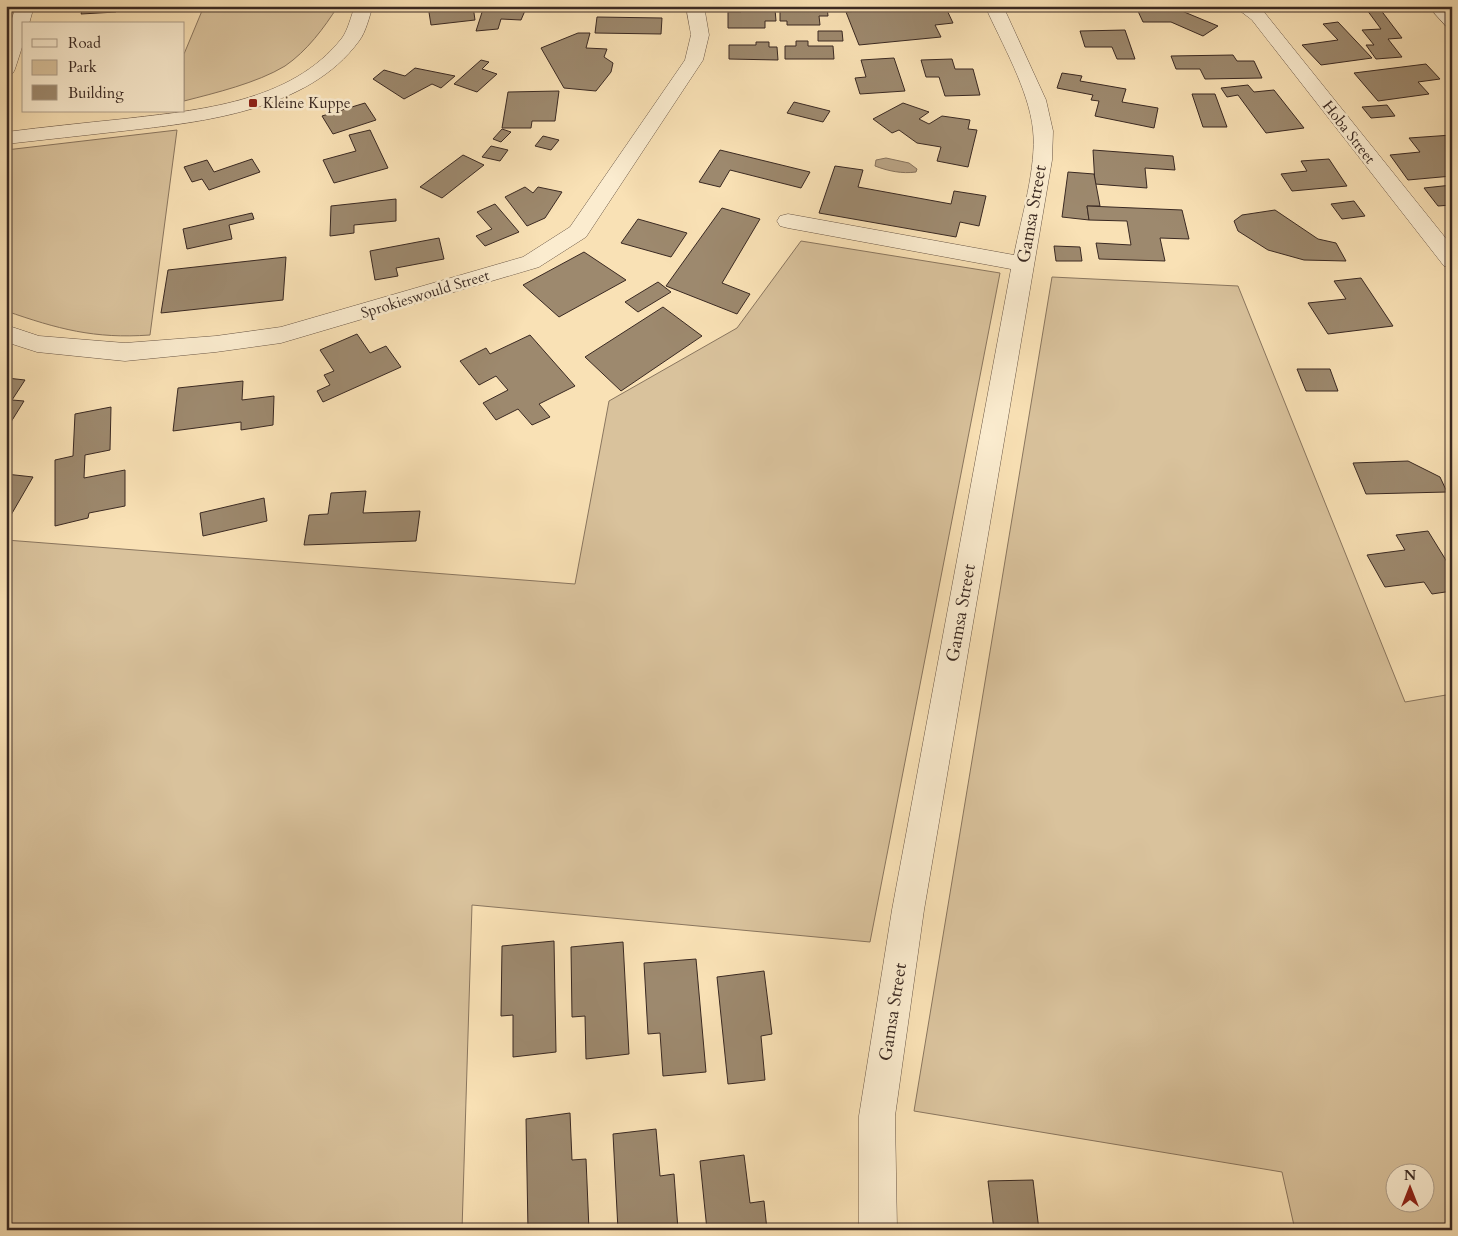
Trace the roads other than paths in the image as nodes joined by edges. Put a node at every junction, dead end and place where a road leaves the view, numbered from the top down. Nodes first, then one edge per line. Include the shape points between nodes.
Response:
1 (25, 6) edge
2 (364, 6) edge
3 (695, 6) edge
4 (994, 6) edge
5 (1243, 6) edge
6 (1437, 6) edge
7 (1452, 22) edge
8 (6, 68) edge
9 (6, 138) edge
10 (788, 221) dead end
11 (1452, 261) edge
12 (1024, 264) junction
13 (6, 333) edge
14 (878, 1230) edge

1 - 8 street
2 - 9 street via 351,39 326,63 297,84 253,102 201,116
3 - 13 street, Sprokieswould Street via 700,35 694,60 578,232 531,262 281,335 216,344 125,352 37,344
4 - 12 street, Gamsa Street via 1036,100 1043,131 1042,160
5 - 11 street, Hoba Street via 1258,16
6 - 7 street
10 - 12 street
12 - 14 street, Gamsa Street via 908,910 877,1116

